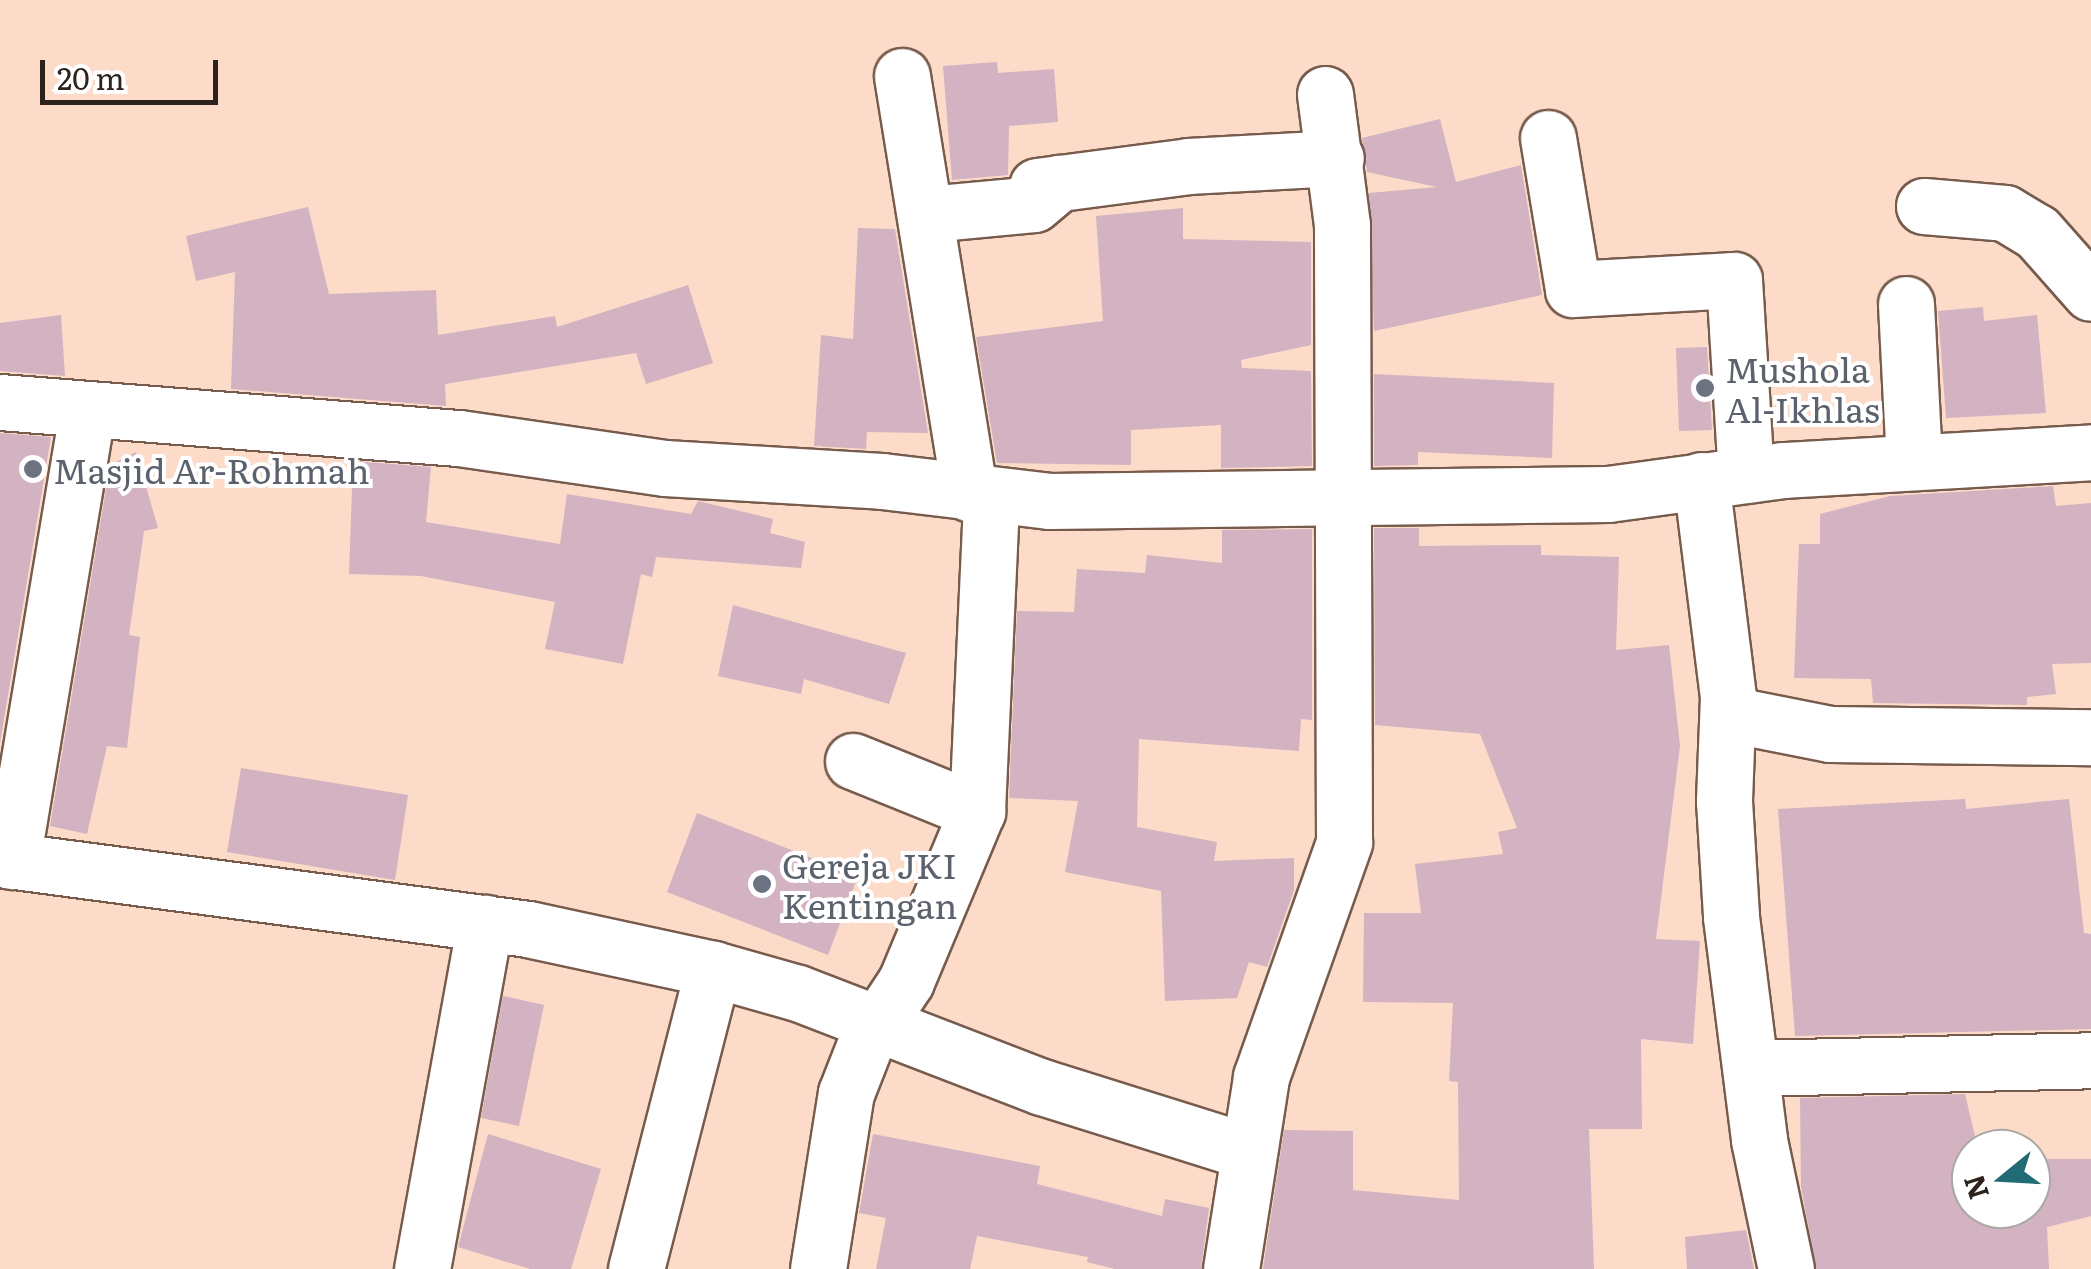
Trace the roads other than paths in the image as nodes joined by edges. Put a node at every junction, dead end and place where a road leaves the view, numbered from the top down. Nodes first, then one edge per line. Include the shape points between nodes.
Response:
1 (902, 76) dead end
2 (1325, 94) dead end
3 (1548, 138) dead end
4 (1336, 158) junction
5 (1924, 206) dead end
6 (928, 214) junction
7 (2091, 293) edge
8 (1906, 304) dead end
9 (0, 402) edge
10 (87, 411) junction
11 (2091, 452) edge
12 (1914, 462) junction
13 (1723, 477) junction
14 (981, 496) junction
15 (1339, 497) junction
16 (1729, 714) junction
17 (2091, 737) edge
18 (854, 760) dead end
19 (977, 811) junction
20 (6, 860) edge
21 (485, 923) junction
22 (714, 969) junction
23 (875, 1027) junction
24 (2091, 1060) edge
25 (1751, 1068) junction
26 (1246, 1151) junction
27 (422, 1269) edge
28 (636, 1269) edge
29 (818, 1269) edge
30 (1231, 1269) edge
31 (1786, 1269) edge

1 - 6 street
2 - 4 street
3 - 13 street via 1574,289 1734,280
4 - 6 street via 1188,166 1048,185 1034,204
4 - 15 street via 1342,225
5 - 7 street via 2004,214 2036,232
6 - 14 street
8 - 12 street
9 - 10 street
10 - 14 street via 459,438 665,468 882,481
10 - 20 street
11 - 12 street
12 - 13 street
13 - 15 street via 1608,494
13 - 16 street
14 - 15 street
14 - 19 street
15 - 26 street via 1344,842 1274,1028
16 - 17 street via 1830,734
16 - 25 street via 1727,868
18 - 19 street
19 - 23 street via 906,980
20 - 21 street
21 - 22 street
21 - 27 street
22 - 23 street via 798,993
22 - 28 street
23 - 26 street
23 - 29 street via 846,1093
24 - 25 street
25 - 31 street
26 - 30 street

